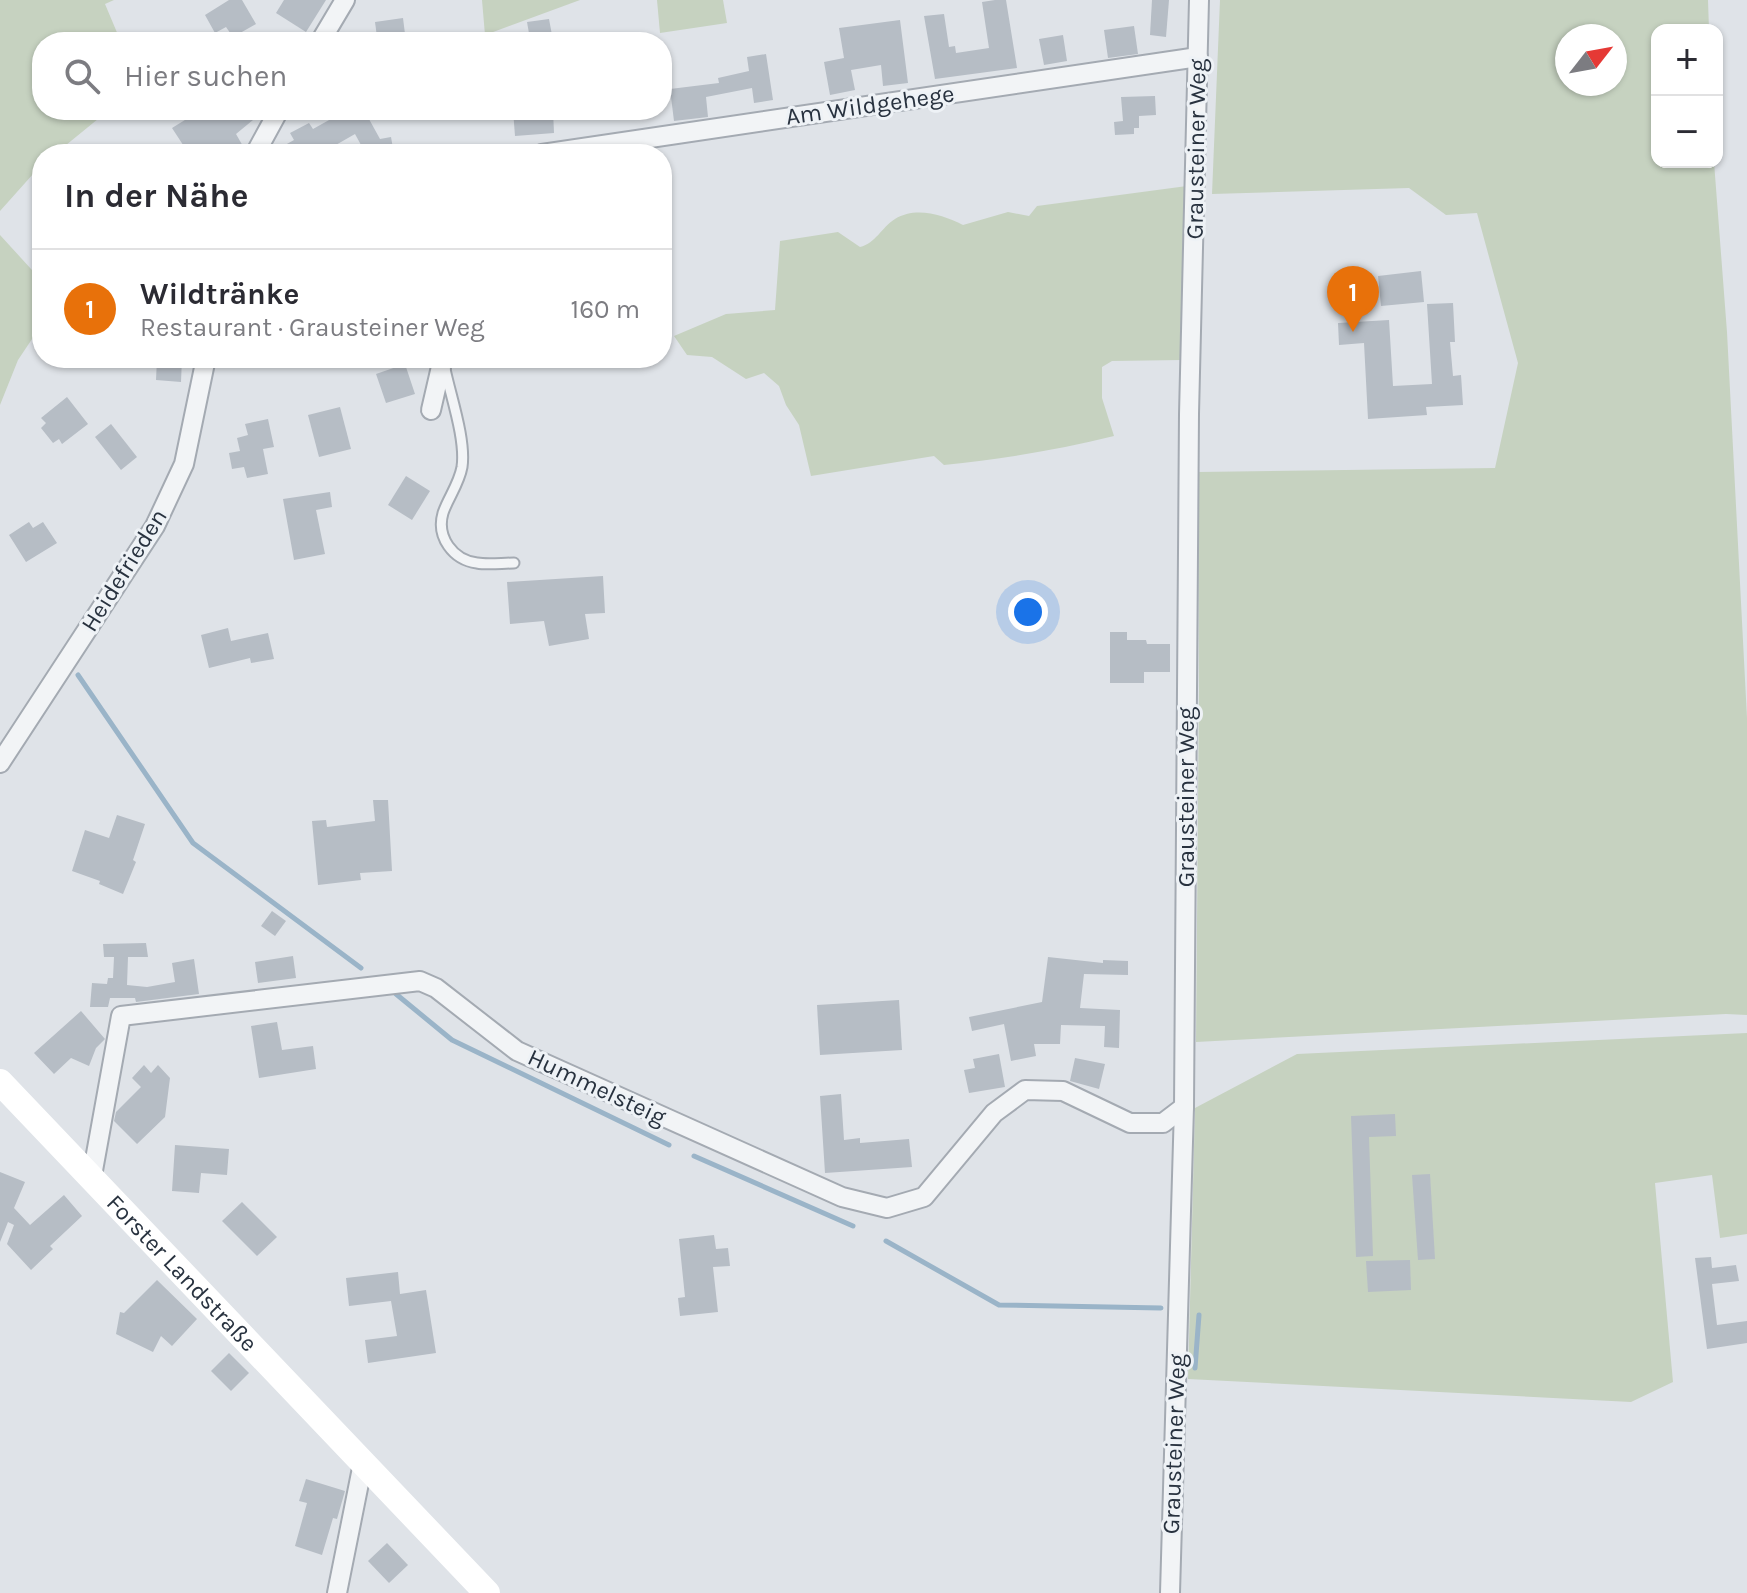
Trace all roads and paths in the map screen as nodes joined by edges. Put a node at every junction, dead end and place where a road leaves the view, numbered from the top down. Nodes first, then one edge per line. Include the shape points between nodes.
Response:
1 (345, 0) edge
2 (1199, 0) edge
3 (326, 32) edge
4 (1198, 57) junction
5 (274, 120) edge
6 (260, 144) edge
7 (610, 144) edge
8 (204, 368) edge
9 (441, 368) edge
10 (445, 368) edge
11 (431, 410) dead end
12 (514, 563) dead end
13 (0, 763) edge
14 (0, 1082) edge
15 (1184, 1107) junction
16 (92, 1176) junction
17 (363, 1463) junction
18 (337, 1593) edge
19 (487, 1593) edge
20 (1170, 1593) edge

1 - 3 street
2 - 4 street, Grausteiner Weg
4 - 7 street, Am Wildgehege
4 - 15 street, Grausteiner Weg
5 - 6 street
8 - 13 street, Heidefrieden via 184,464 155,526
9 - 11 street
10 - 12 lane via 462,467 443,512 444,539 451,550 476,563
14 - 16 main road, Forster Landstraße
15 - 16 street, Hummelsteig via 1163,1123 1130,1123 1063,1091 1025,1090 994,1113 924,1197 887,1208 842,1197 517,1051 420,981 121,1016
15 - 20 street, Grausteiner Weg
16 - 17 main road, Forster Landstraße
17 - 18 street
17 - 19 main road, Forster Landstraße

